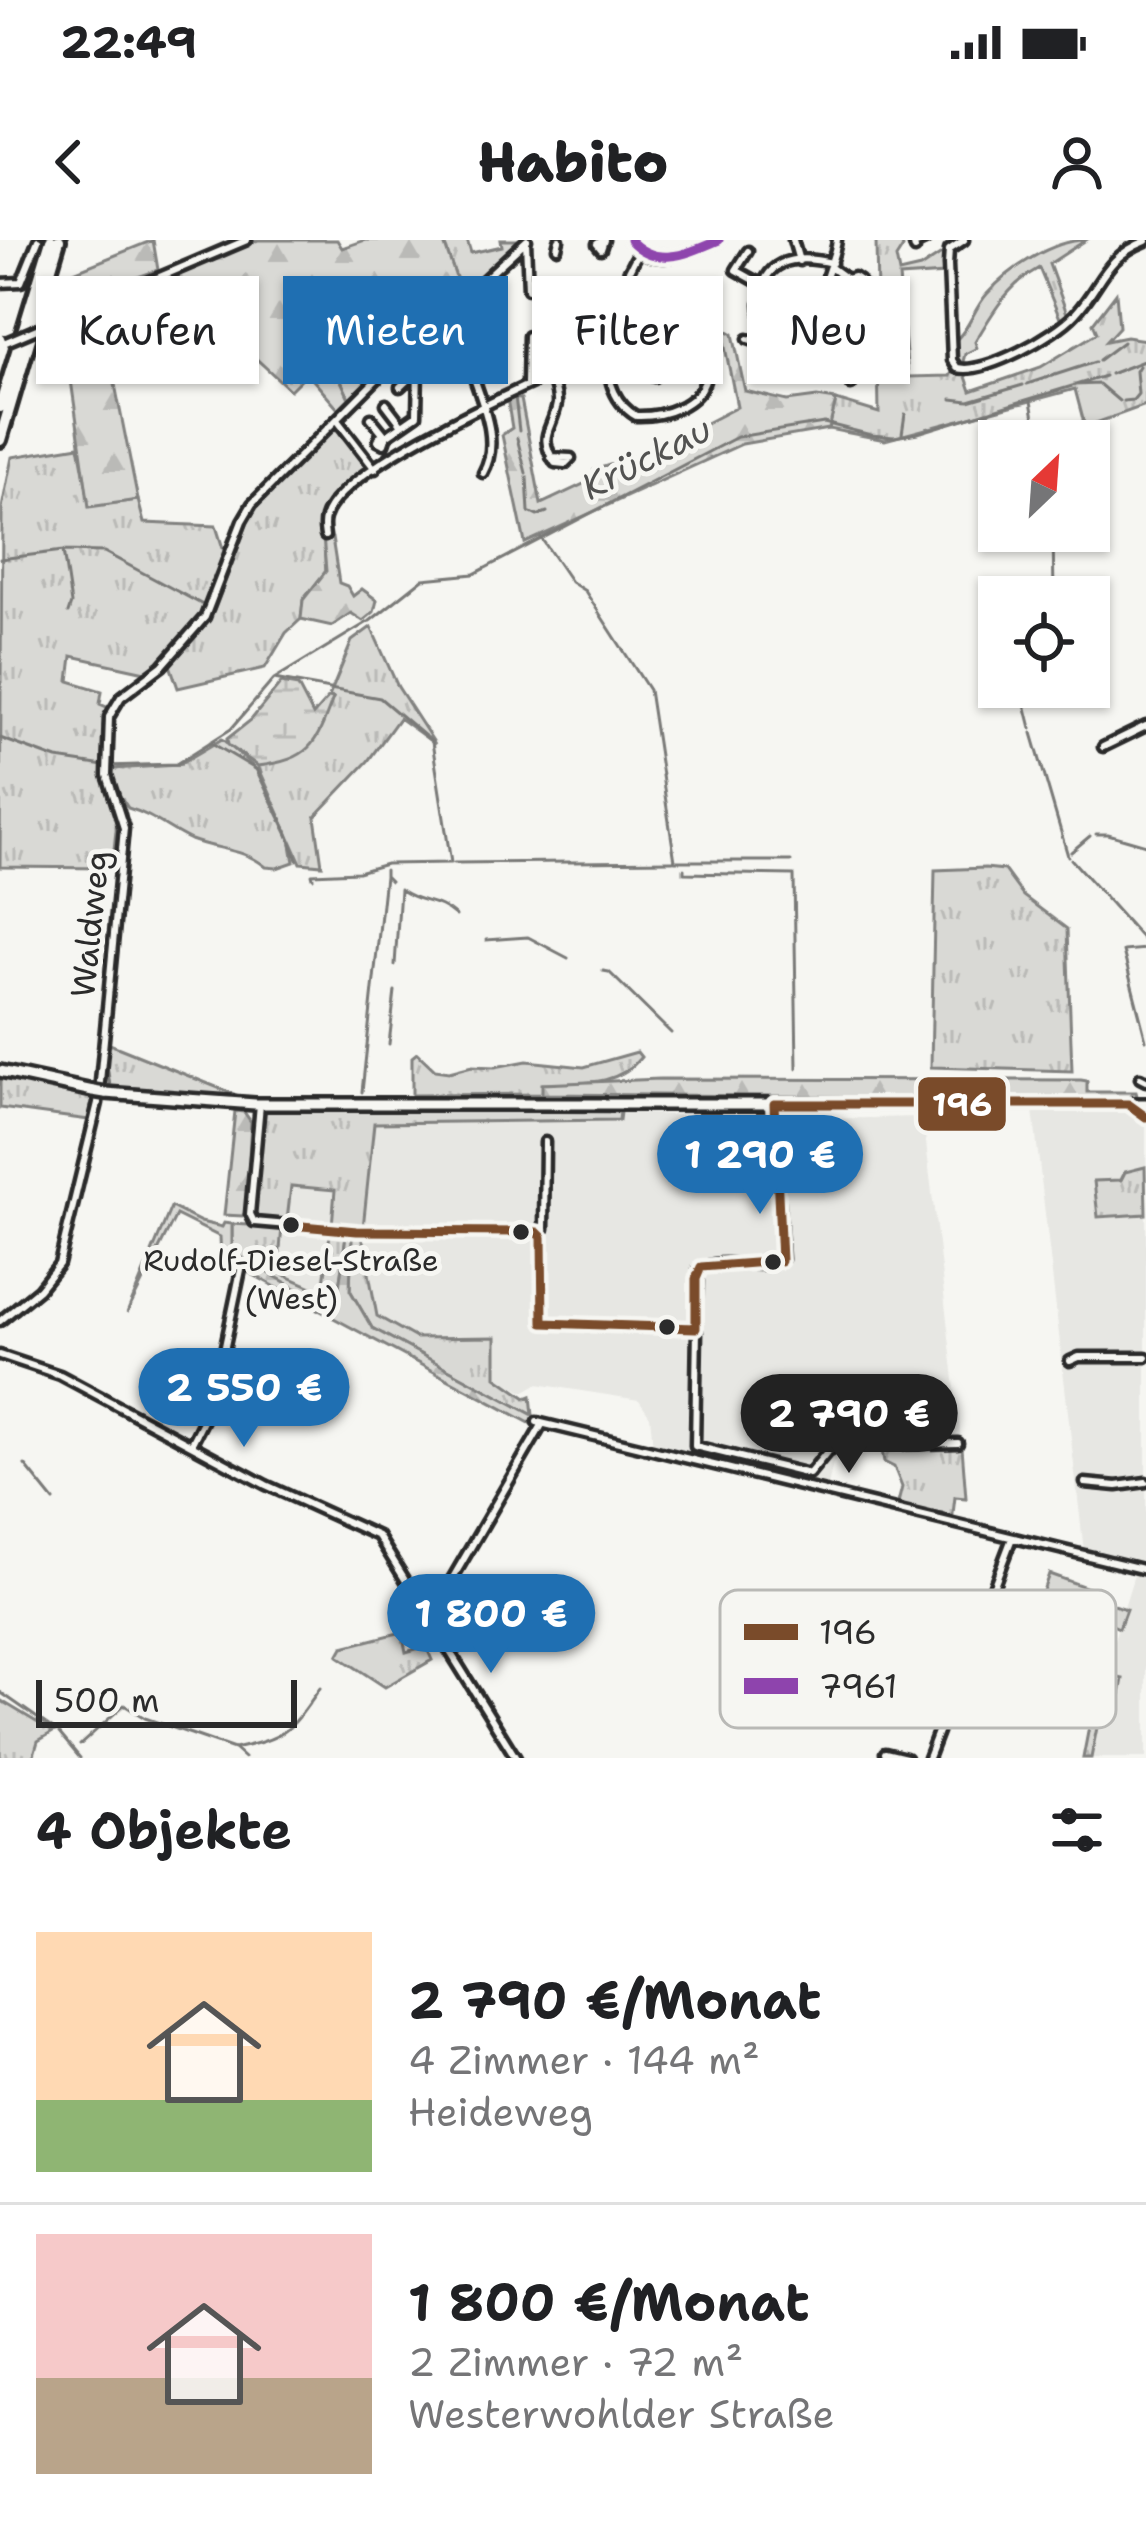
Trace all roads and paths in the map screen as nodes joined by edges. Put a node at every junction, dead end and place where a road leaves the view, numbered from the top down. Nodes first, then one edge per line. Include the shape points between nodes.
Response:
1 (38, 240) edge
2 (55, 240) edge
3 (247, 240) edge
4 (526, 240) edge
5 (630, 240) edge
6 (690, 240) edge
7 (719, 240) edge
8 (837, 240) edge
9 (925, 240) edge
10 (944, 240) edge
11 (964, 240) edge
12 (796, 242) edge
13 (1146, 242) edge
14 (915, 248) dead end
15 (748, 250) dead end
16 (949, 250) junction
17 (639, 252) junction
18 (690, 252) junction
19 (799, 260) junction
20 (831, 265) junction
21 (487, 276) edge
22 (627, 276) edge
23 (747, 276) edge
24 (768, 276) edge
25 (829, 276) edge
26 (844, 276) edge
27 (0, 283) edge
28 (532, 290) edge
29 (532, 336) edge
30 (3, 343) edge
31 (532, 381) edge
32 (527, 383) junction
33 (373, 384) edge
34 (403, 384) edge
35 (418, 384) edge
36 (476, 384) edge
37 (553, 384) edge
38 (610, 384) edge
39 (704, 384) edge
40 (400, 387) dead end
41 (386, 404) dead end
42 (483, 405) junction
43 (0, 407) edge
44 (371, 418) dead end
45 (337, 420) junction
46 (403, 426) junction
47 (0, 440) edge
48 (551, 457) dead end
49 (375, 469) junction
50 (484, 473) dead end
51 (326, 536) dead end
52 (1146, 726) edge
53 (1103, 747) dead end
54 (0, 1071) edge
55 (238, 1104) junction
56 (258, 1104) junction
57 (774, 1104) junction
58 (1128, 1104) junction
59 (1146, 1104) edge
60 (1146, 1117) edge
61 (257, 1119) junction
62 (545, 1142) dead end
63 (540, 1233) junction
64 (242, 1265) dead end
65 (0, 1321) edge
66 (696, 1328) junction
67 (0, 1354) edge
68 (1146, 1357) edge
69 (1070, 1361) dead end
70 (192, 1443) junction
71 (958, 1443) dead end
72 (1146, 1482) edge
73 (1084, 1483) dead end
74 (1012, 1538) junction
75 (1146, 1570) edge
76 (992, 1590) edge
77 (430, 1617) junction
78 (939, 1728) edge
79 (885, 1754) dead end
80 (516, 1758) edge
81 (906, 1758) edge
82 (928, 1758) edge

1 - 27 street via 21,282
2 - 43 highway
2 - 47 highway
3 - 30 street, bridge
4 - 21 street, Waldweg
4 - 28 street
5 - 17 street
6 - 18 street
7 - 18 street
8 - 20 street
9 - 14 street
10 - 16 street
11 - 16 street
12 - 19 street
13 - 16 street via 1104,269 1065,324 965,371 952,360
15 - 23 street via 736,270
17 - 18 street
17 - 22 street
19 - 20 street
19 - 24 street
20 - 25 street
20 - 26 street
29 - 32 street
31 - 32 street
32 - 42 street
33 - 45 street, Waldweg
34 - 40 street
35 - 46 street via 417,415
36 - 42 street
37 - 48 street
38 - 39 street via 636,416 701,394
41 - 46 street
42 - 49 street
42 - 50 street via 491,452
44 - 46 street via 386,437
45 - 49 street
45 - 65 street, Waldweg via 245,513 205,617 113,706 108,769 124,828 94,1122 59,1264
49 - 51 street via 330,508
52 - 53 street
54 - 55 main road via 99,1092
55 - 56 main road
55 - 61 street
56 - 57 main road
56 - 61 street
57 - 58 main road
57 - 66 street via 783,1259 701,1267
58 - 59 main road
58 - 60 street
61 - 63 street via 254,1222
62 - 63 street
63 - 66 street via 543,1323
64 - 70 street via 225,1378
66 - 71 street via 699,1449 809,1474 832,1448
67 - 70 street via 60,1375
68 - 69 street
70 - 77 street via 378,1536
72 - 73 street
74 - 75 street
74 - 76 street
74 - 77 street via 539,1423
77 - 80 street
78 - 82 street
79 - 81 street

